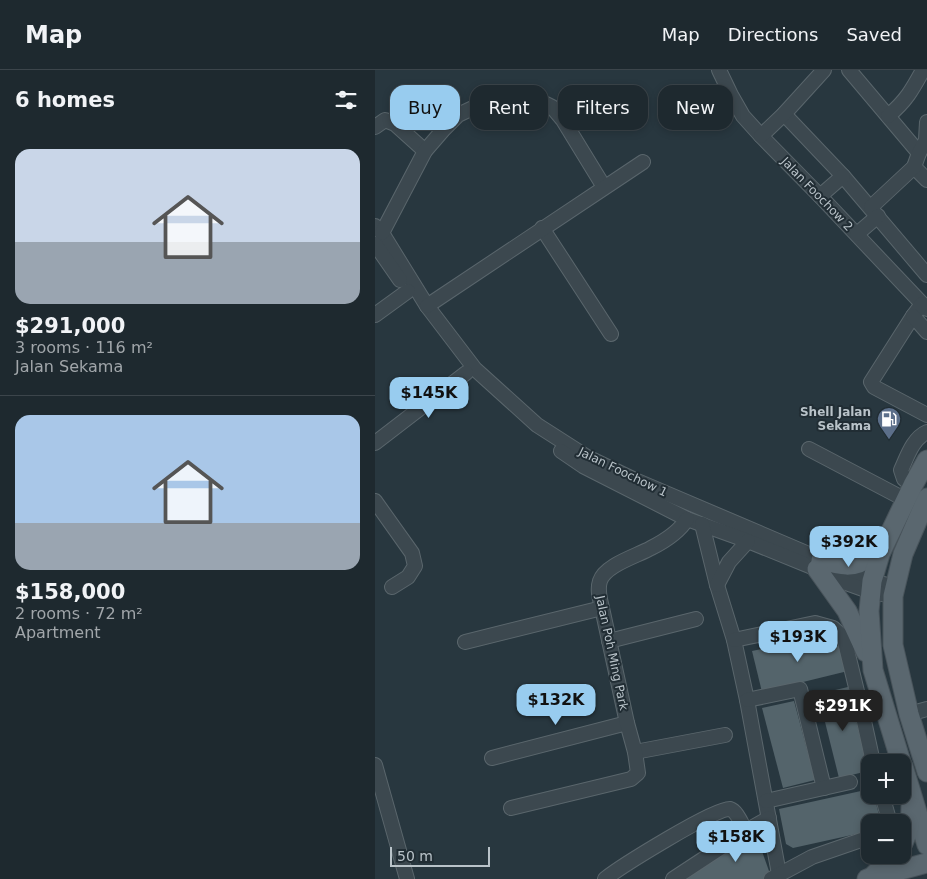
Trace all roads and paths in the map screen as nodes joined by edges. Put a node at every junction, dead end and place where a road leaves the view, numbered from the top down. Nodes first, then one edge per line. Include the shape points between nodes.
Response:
1 (719, 70) edge
2 (825, 70) edge
3 (849, 70) edge
4 (923, 70) edge
5 (784, 114) junction
6 (888, 116) junction
7 (927, 122) edge
8 (375, 127) edge
9 (761, 136) junction
10 (927, 140) edge
11 (425, 151) junction
12 (919, 153) junction
13 (643, 162) dead end
14 (914, 167) junction
15 (843, 176) junction
16 (927, 180) edge
17 (604, 187) junction
18 (820, 196) junction
19 (874, 212) junction
20 (542, 228) junction
21 (857, 234) junction
22 (377, 235) edge
23 (925, 269) edge
24 (408, 291) junction
25 (427, 306) junction
26 (925, 306) edge
27 (375, 315) edge
28 (913, 316) junction
29 (927, 332) edge
30 (611, 334) dead end
31 (466, 372) junction
32 (926, 414) edge
33 (927, 432) edge
34 (375, 443) edge
35 (809, 448) dead end
36 (927, 460) edge
37 (919, 499) edge
38 (375, 501) edge
39 (687, 518) junction
40 (702, 524) junction
41 (894, 524) junction
42 (748, 541) junction
43 (819, 565) junction
44 (717, 585) junction
45 (392, 587) dead end
46 (871, 587) junction
47 (894, 591) junction
48 (602, 608) junction
49 (697, 619) dead end
50 (734, 640) junction
51 (609, 641) junction
52 (465, 642) dead end
53 (873, 670) junction
54 (747, 700) junction
55 (918, 711) edge
56 (627, 723) junction
57 (725, 735) dead end
58 (635, 752) junction
59 (871, 754) edge
60 (899, 754) edge
61 (492, 758) dead end
62 (375, 765) edge
63 (926, 769) edge
64 (850, 782) dead end
65 (824, 788) junction
66 (911, 795) edge
67 (766, 801) junction
68 (511, 808) dead end
69 (769, 818) junction
70 (746, 831) junction
71 (861, 840) edge
72 (927, 845) edge
73 (927, 863) edge
74 (885, 864) edge
75 (775, 876) edge
76 (870, 878) edge
77 (407, 879) edge
78 (605, 879) edge
79 (673, 879) edge

1 - 9 street, Jalan Foochow 2 via 743,116
2 - 5 street
3 - 6 street
4 - 6 street via 905,100
5 - 9 street
5 - 15 street
6 - 12 street
7 - 10 street
8 - 11 street via 385,120 391,121
9 - 18 street, Jalan Foochow 2
10 - 12 street
11 - 17 street via 458,115 477,106 546,104 563,120
11 - 22 street
12 - 14 street
13 - 17 street
14 - 16 street
14 - 19 street
15 - 18 street
15 - 19 street
17 - 20 street
18 - 21 street, Jalan Foochow 2
19 - 21 street
19 - 23 street
20 - 25 street
20 - 30 street
21 - 26 street, Jalan Foochow 2
22 - 24 street, Jalan Foochow 1
22 - 25 street, Jalan Foochow 1
24 - 27 street
24 - 31 street, Jalan Foochow 1
25 - 43 street, Jalan Foochow 1 via 475,369 537,425 587,457
26 - 28 street
28 - 29 street
28 - 32 street via 871,382 873,387
31 - 34 street
31 - 39 street, Jalan Foochow 1 via 531,431 583,466
33 - 37 street via 921,434 909,451 901,470
35 - 37 street
36 - 37 main road
37 - 41 main road
37 - 47 main road
38 - 45 street via 412,553 415,566 408,577
39 - 40 street, Jalan Foochow 1
39 - 48 street, Jalan Poh Ming Park via 674,534 604,573 599,591
40 - 42 street, Jalan Foochow 1
40 - 44 street
41 - 43 main road via 868,557 856,564
41 - 46 main road via 880,554
42 - 43 street, Jalan Foochow 1
42 - 44 street via 729,562
43 - 46 street, Jalan Foochow 1 via 846,583
43 - 53 main road via 847,611
44 - 50 street
46 - 47 street, Jalan Foochow 1
46 - 53 main road via 869,626
47 - 55 main road via 893,645
48 - 51 street, Jalan Poh Ming Park
48 - 52 street
49 - 51 street
50 - 54 street
50 - 59 street via 815,623 833,628 844,638
51 - 56 street, Jalan Poh Ming Park
53 - 60 main road
54 - 65 street via 800,689
54 - 67 street
55 - 63 main road
56 - 58 street, Jalan Poh Ming Park
56 - 61 street
57 - 58 street
58 - 68 street, Jalan Poh Ming Park via 638,773 631,780
62 - 77 street
64 - 65 street
65 - 67 street
66 - 72 main road
67 - 69 street
69 - 70 street
69 - 75 street
70 - 78 street via 735,812 723,810
70 - 79 street
71 - 75 street via 812,857
73 - 76 main road
74 - 76 main road

